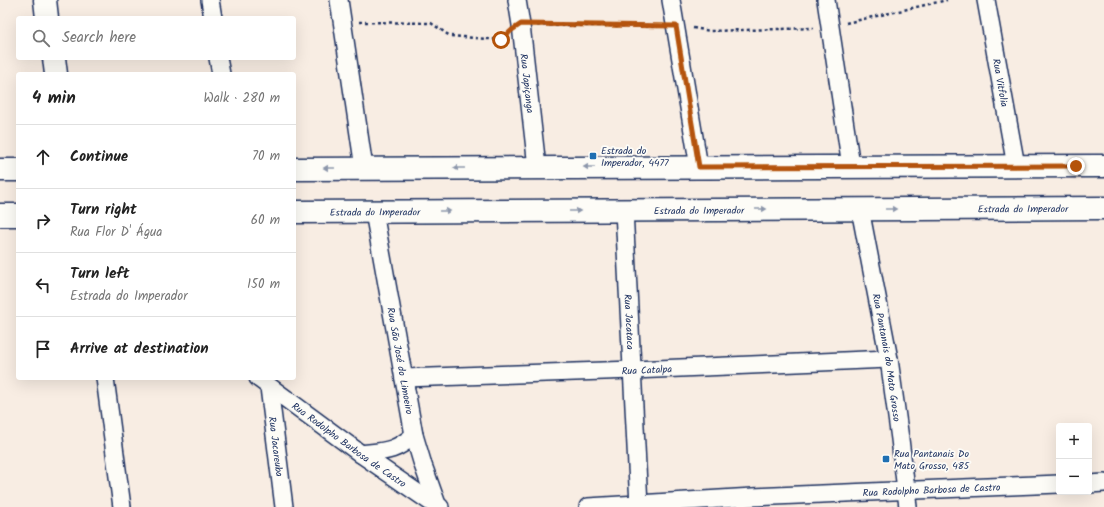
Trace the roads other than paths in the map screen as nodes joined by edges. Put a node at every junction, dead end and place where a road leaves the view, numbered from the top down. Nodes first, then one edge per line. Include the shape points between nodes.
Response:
1 (45, 0) edge
2 (210, 0) edge
3 (339, 0) edge
4 (517, 0) edge
5 (671, 0) edge
6 (826, 0) edge
7 (986, 0) edge
8 (47, 16) edge
9 (212, 16) edge
10 (54, 60) edge
11 (218, 60) edge
12 (56, 72) edge
13 (221, 72) edge
14 (852, 166) junction
15 (1016, 166) junction
16 (1104, 166) edge
17 (537, 167) junction
18 (699, 167) junction
19 (364, 168) junction
20 (296, 169) edge
21 (0, 170) edge
22 (16, 170) edge
23 (1104, 208) edge
24 (860, 209) junction
25 (624, 210) junction
26 (296, 212) edge
27 (374, 212) junction
28 (0, 215) edge
29 (16, 215) edge
30 (889, 360) junction
31 (632, 370) junction
32 (404, 378) junction
33 (105, 380) edge
34 (263, 382) edge
35 (414, 435) junction
36 (361, 454) junction
37 (1104, 483) edge
38 (1056, 484) edge
39 (1092, 484) edge
40 (907, 499) edge
41 (753, 502) edge
42 (639, 504) junction
43 (122, 507) edge
44 (284, 507) edge
45 (438, 507) edge
46 (443, 507) edge
47 (588, 507) edge
48 (603, 507) edge

1 - 8 main road
2 - 9 street
3 - 19 street
4 - 17 street, Rua Japiçanga
5 - 18 street
6 - 14 street
7 - 15 street, Rua Vitfolia
10 - 12 main road
11 - 13 street
14 - 15 main road
14 - 18 main road
15 - 16 main road
18 -> 17 main road
17 -> 19 main road
19 -> 20 main road
21 - 22 main road
24 -> 23 main road, Estrada do Imperador
25 -> 24 main road, Estrada do Imperador
24 - 30 street, Rua Pantanais do Mato Grosso
27 -> 25 main road, Estrada do Imperador
25 - 31 street, Rua Jacataca
26 - 27 main road, Estrada do Imperador
27 - 32 street, Rua São José do Limoeiro
28 - 29 main road
30 - 31 street, Rua Catalpa
30 - 40 street, Rua Pantanais do Mato Grosso
31 - 32 street, Rua Catalpa
31 - 42 street, Rua Jacataca
32 - 35 street, Rua São José do Limoeiro
33 - 43 street
34 - 36 street, Rua Rodolpho Barbosa de Castro
34 - 44 street, Rua Jacareuba
35 - 36 street via 394,449
35 - 45 street, Rua São José do Limoeiro
36 - 45 street, Rua Rodolpho Barbosa de Castro
37 - 39 street
38 - 40 street, Rua Rodolpho Barbosa de Castro
40 - 41 street, Rua Rodolpho Barbosa de Castro
41 - 42 street, Rua Rodolpho Barbosa de Castro
42 - 48 street, Rua Rodolpho Barbosa de Castro
45 - 46 street
47 - 48 street, Rua Rodolpho Barbosa de Castro

